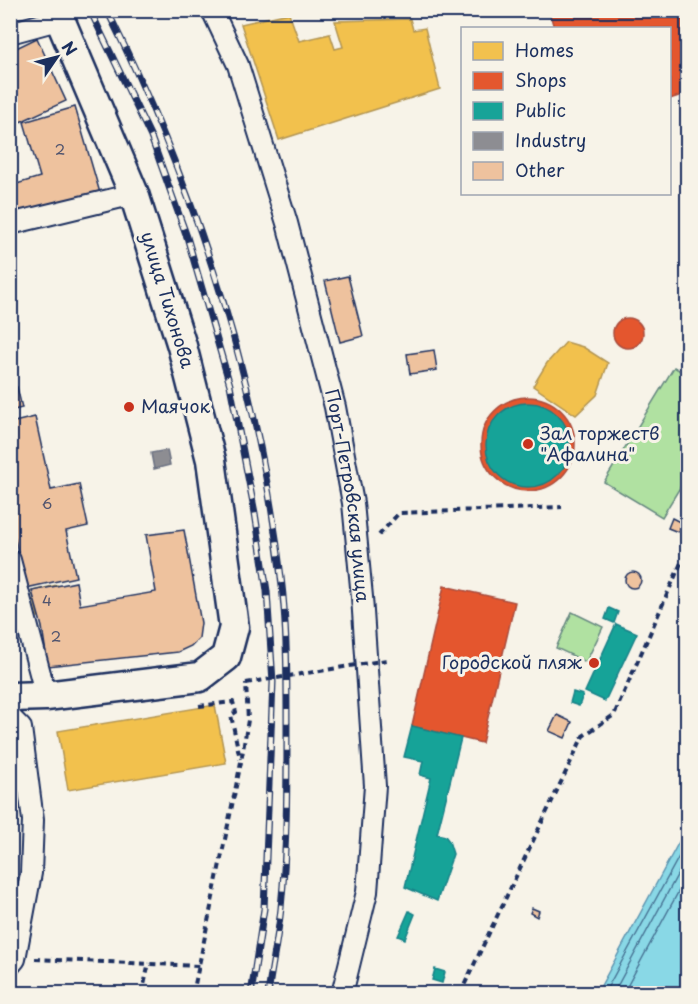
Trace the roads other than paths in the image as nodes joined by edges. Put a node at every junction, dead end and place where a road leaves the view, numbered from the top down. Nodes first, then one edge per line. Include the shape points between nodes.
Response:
1 (212, 10) edge
2 (59, 15) edge
3 (10, 33) edge
4 (134, 194) junction
5 (10, 224) edge
6 (10, 560) edge
7 (46, 696) junction
8 (10, 697) edge
9 (10, 717) edge
10 (13, 962) edge
11 (342, 993) edge

1 - 11 street, Порт-Петровская улица via 238,65 287,223 335,407 353,503 375,786 368,892
2 - 3 street
2 - 4 street, улица Тихонова
4 - 5 street
4 - 7 street, улица Тихонова via 182,346 211,460 234,627 225,657 200,677
6 - 7 street
7 - 8 street
9 - 10 street via 21,728 33,820 31,873

